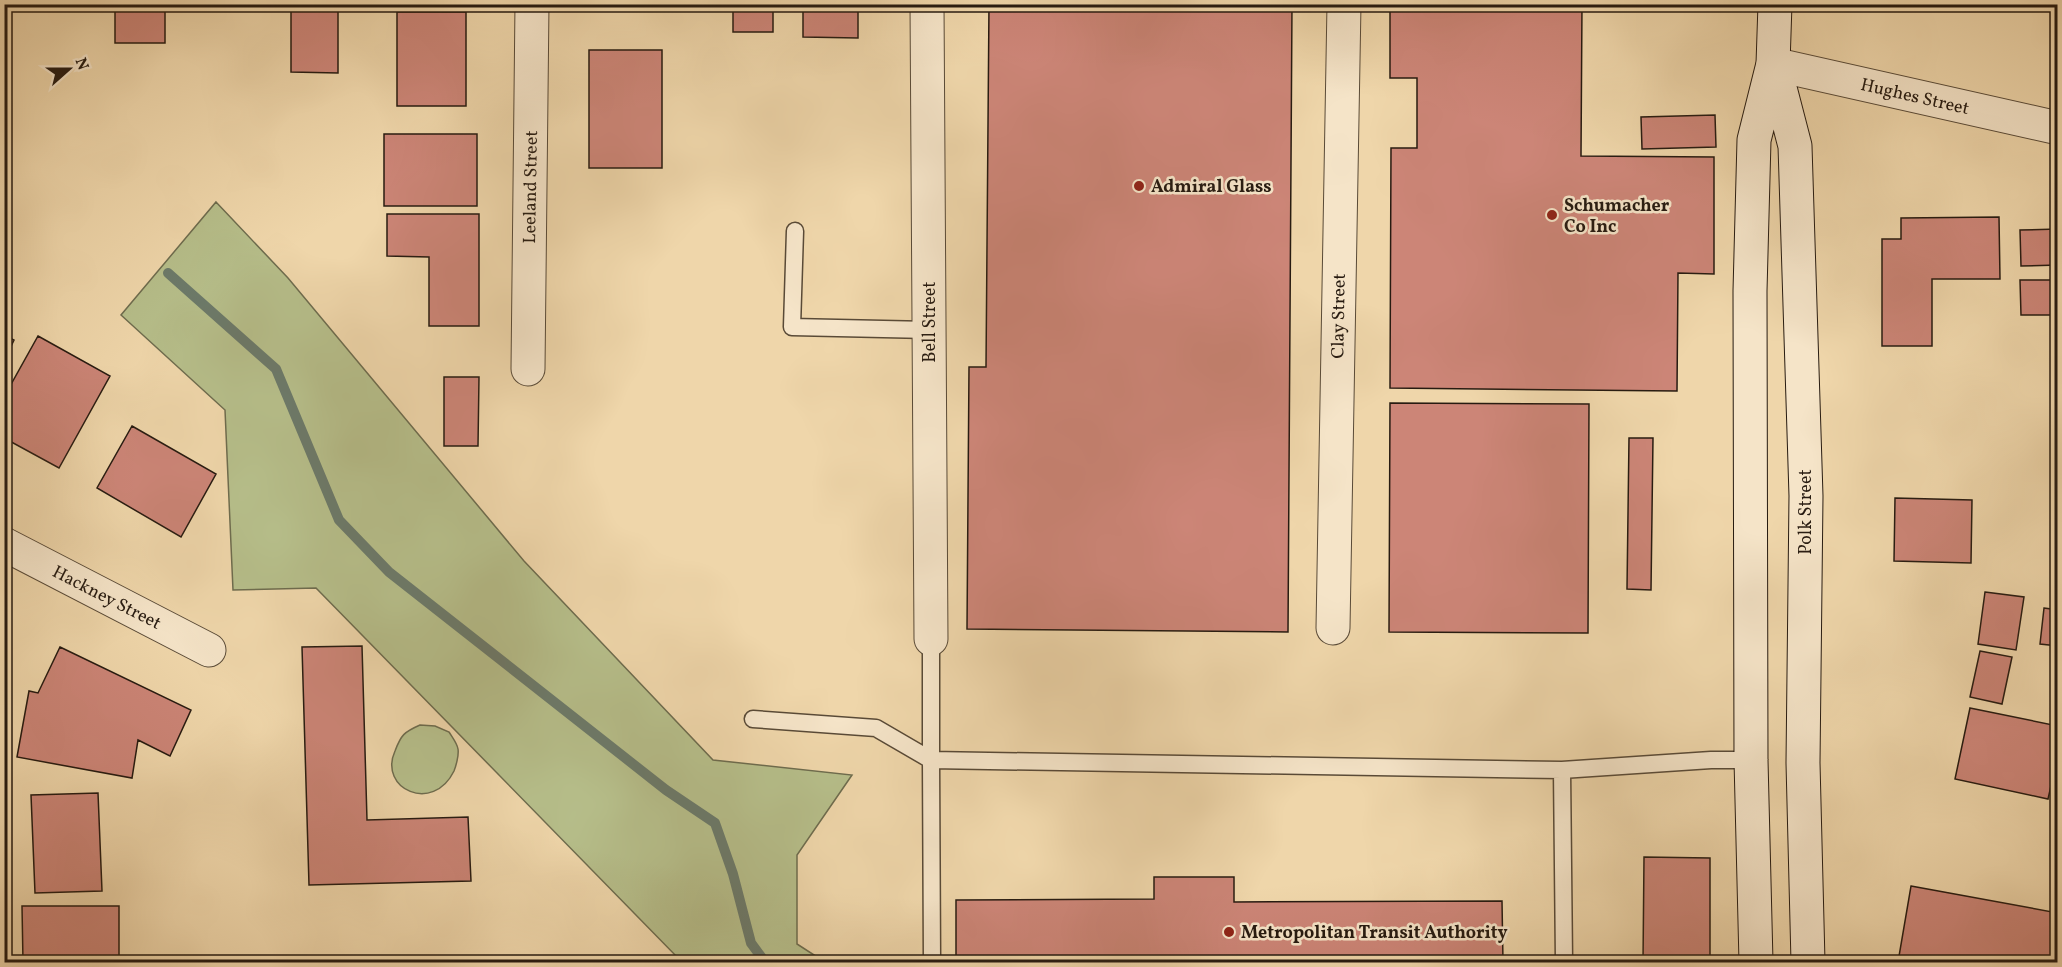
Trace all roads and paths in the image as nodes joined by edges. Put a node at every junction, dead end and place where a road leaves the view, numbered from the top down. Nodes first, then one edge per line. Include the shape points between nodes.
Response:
1 (532, 4) edge
2 (927, 4) edge
3 (1344, 4) edge
4 (1775, 4) edge
5 (1773, 64) junction
6 (2058, 128) edge
7 (795, 231) dead end
8 (928, 330) junction
9 (528, 369) dead end
10 (4, 544) edge
11 (1333, 628) dead end
12 (931, 639) joint
13 (209, 650) dead end
14 (753, 719) dead end
15 (931, 760) junction
16 (1751, 760) junction
17 (1803, 762) junction
18 (1562, 770) junction
19 (932, 963) edge
20 (1564, 963) edge
21 (1755, 963) edge
22 (1808, 963) edge

1 - 9 street, Leeland Street
2 - 8 street, Bell Street
3 - 11 street, Clay Street
4 - 5 street, Polk Street
5 - 6 street, Hughes Street
5 - 16 street, Polk Street via 1754,140 1750,291
5 - 17 street, Polk Street via 1795,146 1806,496
7 - 8 lane via 792,327
8 - 12 street, Bell Street
10 - 13 street, Hackney Street
12 - 15 lane
14 - 15 lane via 876,728
15 - 18 lane
15 - 19 lane
16 - 17 street
16 - 18 lane
16 - 21 street, Polk Street
17 - 22 street, Polk Street
18 - 20 lane

